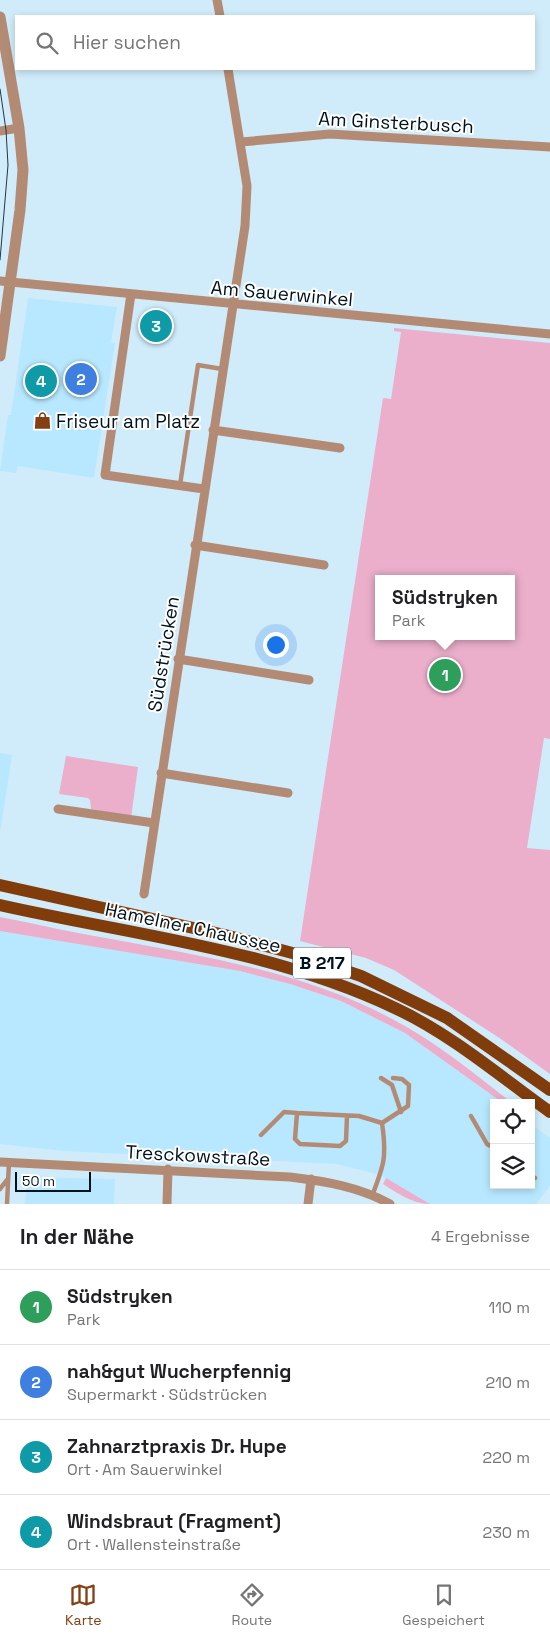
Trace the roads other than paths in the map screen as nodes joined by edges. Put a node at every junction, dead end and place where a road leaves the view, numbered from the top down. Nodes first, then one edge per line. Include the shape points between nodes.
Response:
1 (217, 0) edge
2 (220, 15) edge
3 (0, 17) edge
4 (228, 70) edge
5 (19, 128) junction
6 (0, 131) edge
7 (241, 142) junction
8 (550, 147) edge
9 (6, 282) edge
10 (131, 294) junction
11 (232, 305) junction
12 (550, 334) edge
13 (0, 356) edge
14 (222, 369) junction
15 (213, 430) junction
16 (340, 448) dead end
17 (180, 486) junction
18 (204, 489) junction
19 (195, 545) junction
20 (324, 565) dead end
21 (178, 659) junction
22 (309, 680) dead end
23 (161, 772) junction
24 (288, 793) dead end
25 (58, 809) dead end
26 (154, 823) junction
27 (0, 885) edge
28 (144, 894) dead end
29 (0, 905) edge
30 (381, 1078) dead end
31 (393, 1078) dead end
32 (550, 1090) edge
33 (401, 1112) junction
34 (550, 1112) edge
35 (297, 1113) junction
36 (347, 1116) junction
37 (471, 1116) dead end
38 (382, 1123) junction
39 (261, 1135) dead end
40 (490, 1146) edge
41 (5, 1162) edge
42 (168, 1169) junction
43 (8, 1179) junction
44 (310, 1180) junction
45 (0, 1189) edge
46 (372, 1196) junction
47 (7, 1204) edge
48 (167, 1204) edge
49 (308, 1204) edge
50 (390, 1204) edge

1 - 2 street
3 - 5 street
4 - 7 street, Südstrücken
5 - 6 street
5 - 9 street via 23,184
7 - 8 street, Am Ginsterbusch via 330,134
7 - 11 street, Südstrücken via 247,186 245,226
9 - 10 street, Am Sauerwinkel
9 - 13 street
10 - 11 street, Am Sauerwinkel
10 - 17 street via 105,475
11 - 12 street, Am Sauerwinkel
11 - 14 street, Südstrücken
14 - 15 street, Südstrücken
14 - 17 lane via 198,365
15 - 16 street
15 - 18 street, Südstrücken
17 - 18 street
18 - 19 street, Südstrücken
19 - 20 street
19 - 21 street, Südstrücken
21 - 22 street
21 - 23 street, Südstrücken
23 - 24 street
23 - 26 street, Südstrücken
25 - 26 street
26 - 28 street, Südstrücken
27 - 32 main road, Hamelner Chaussee / B 217 via 225,935 361,976 446,1018
29 - 34 main road, Hamelner Chaussee / B 217 via 237,953 356,990 420,1020
30 - 33 lane via 392,1085
31 - 33 lane via 402,1079 409,1085 408,1106
33 - 38 lane
35 - 36 lane
35 - 36 lane via 295,1139 300,1144 340,1146 346,1140
35 - 39 lane via 284,1112
36 - 38 lane
37 - 40 lane
38 - 46 lane via 385,1160
41 - 42 street, Tresckowstraße
41 - 43 lane
42 - 44 street, Tresckowstraße
42 - 48 street
43 - 45 lane
43 - 47 lane
44 - 46 street, Tresckowstraße
44 - 49 street
46 - 50 street, Tresckowstraße

